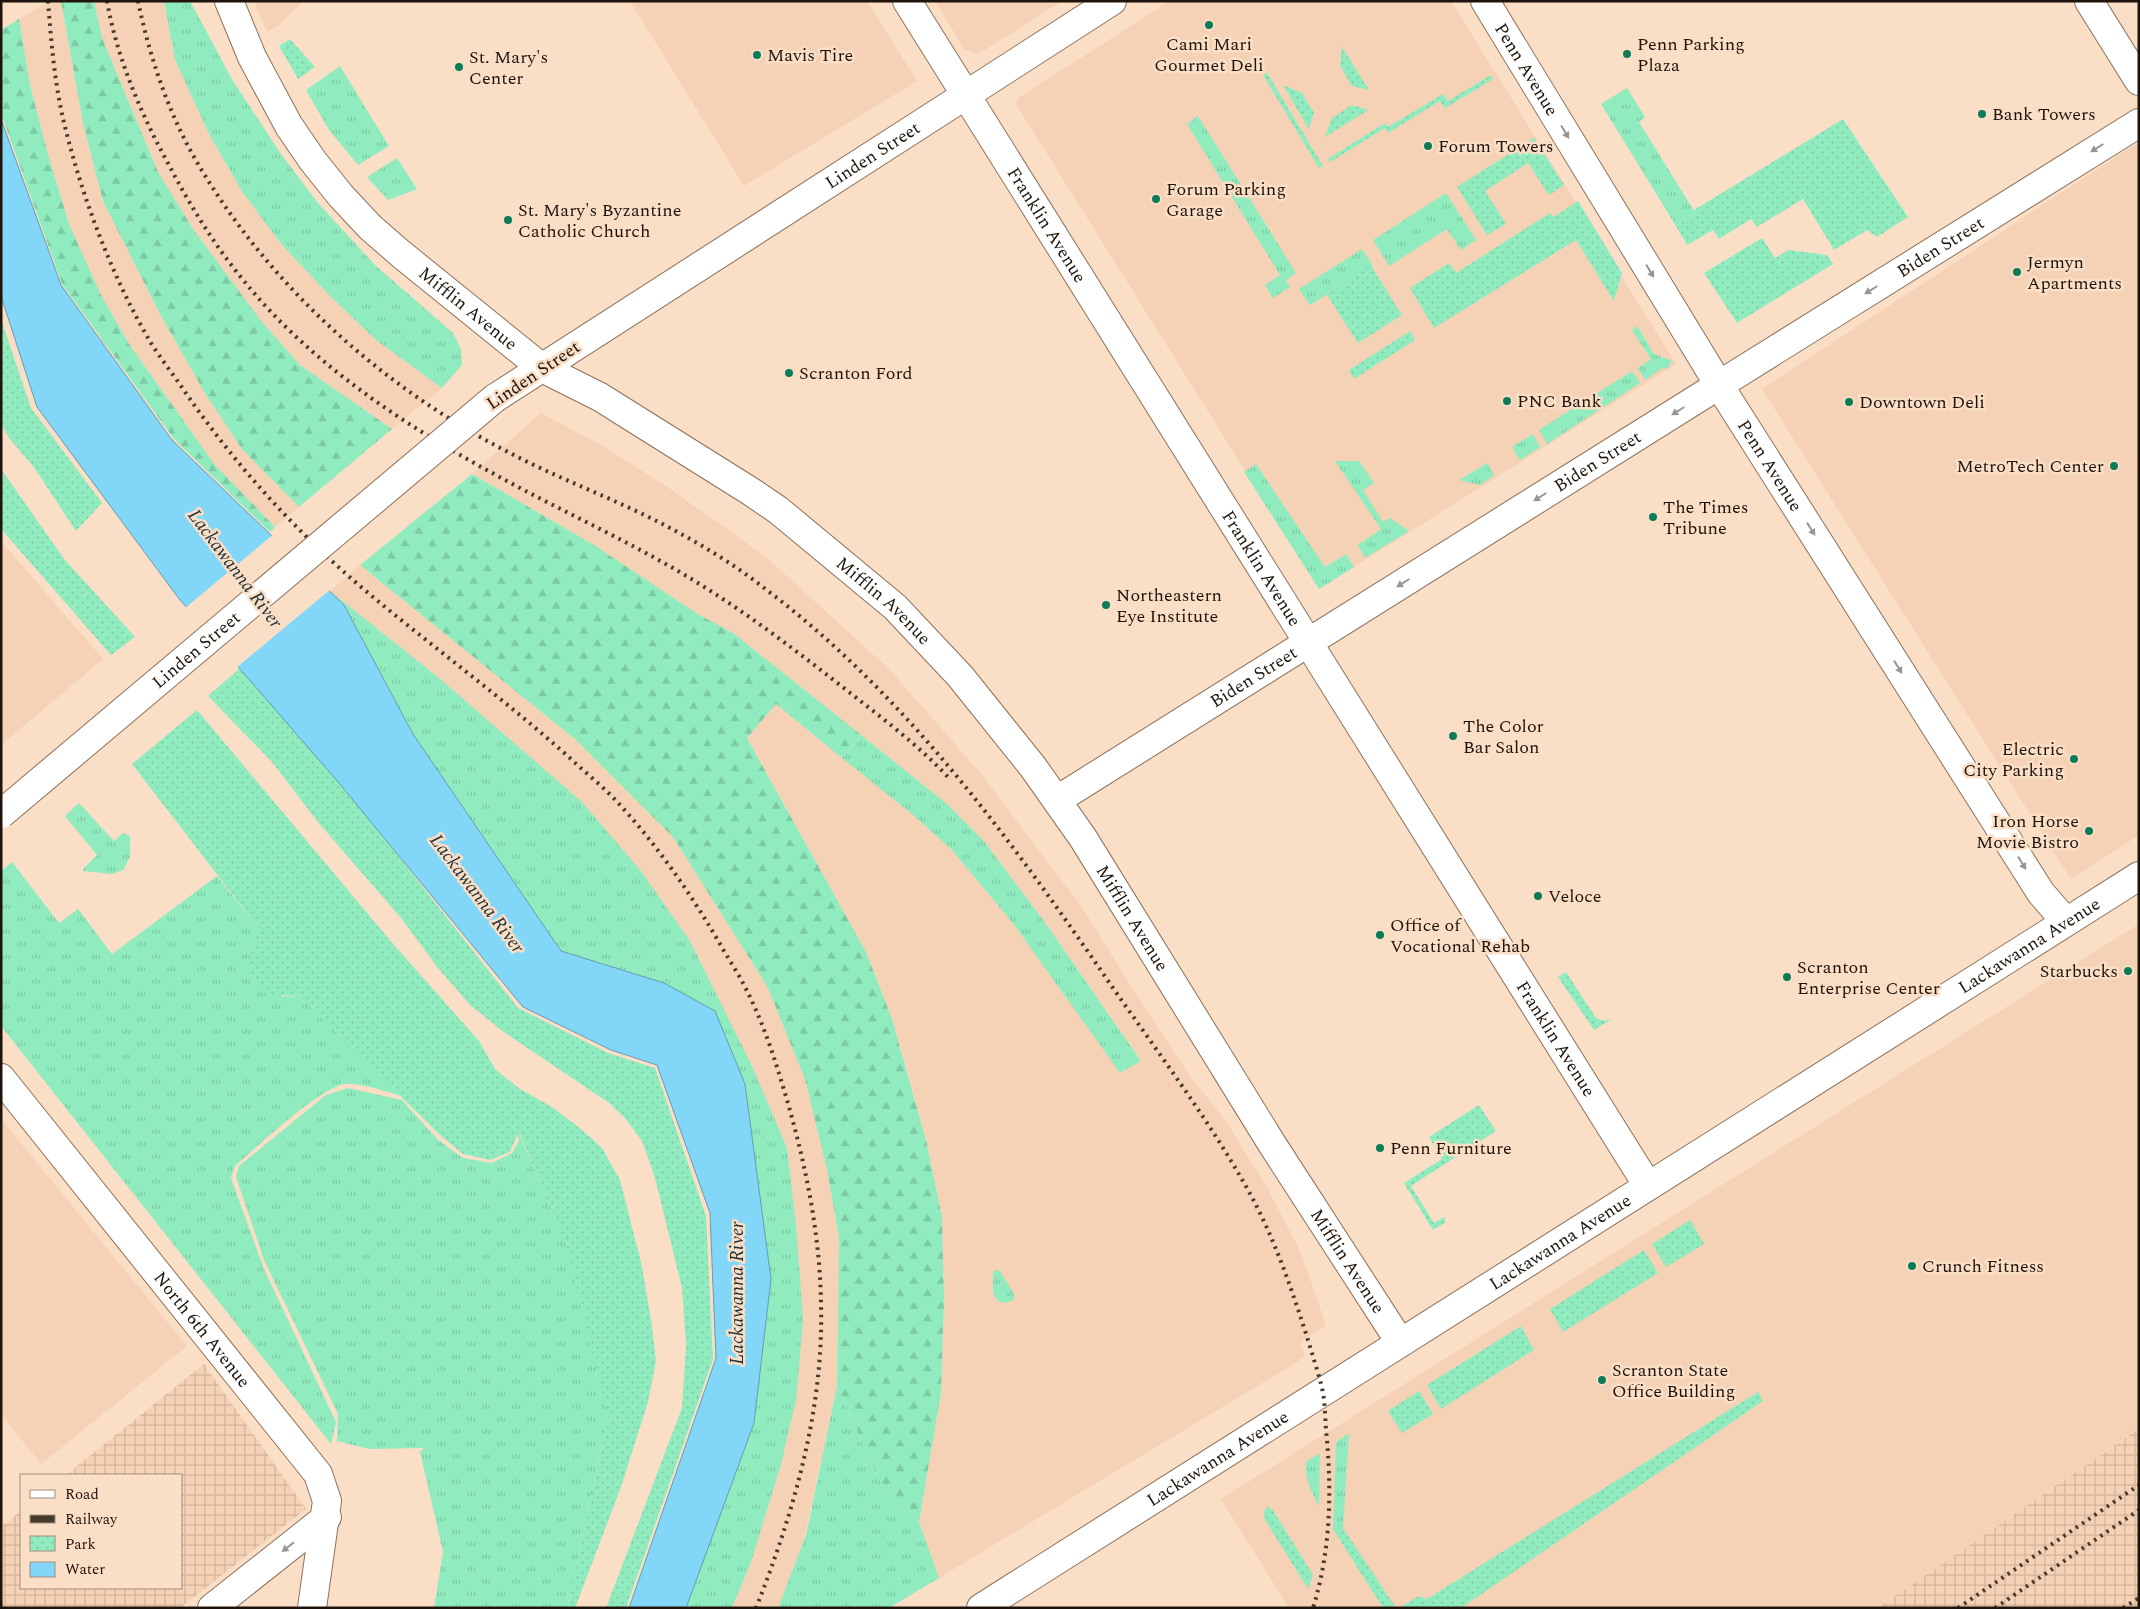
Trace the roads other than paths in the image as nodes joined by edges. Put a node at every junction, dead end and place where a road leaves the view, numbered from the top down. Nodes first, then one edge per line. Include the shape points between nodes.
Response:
1 (229, 1) edge
2 (907, 1) edge
3 (1112, 1) edge
4 (1485, 1) edge
5 (2089, 1) edge
6 (2139, 81) edge
7 (966, 96) junction
8 (2139, 123) edge
9 (542, 368) junction
10 (1719, 385) junction
11 (1308, 642) junction
12 (1057, 800) junction
13 (1, 814) edge
14 (2139, 876) edge
15 (2066, 922) junction
16 (1, 1078) edge
17 (1648, 1186) junction
18 (1400, 1342) junction
19 (326, 1517) junction
20 (212, 1608) edge
21 (312, 1608) edge
22 (981, 1608) edge

1 - 9 street, Mifflin Avenue via 269,91 308,154 341,196 401,254
2 - 7 street, Franklin Avenue
3 - 7 street, Linden Street
4 -> 10 street, Penn Avenue
5 - 6 street
7 - 9 street, Linden Street
7 - 11 street, Franklin Avenue
8 -> 10 street, Biden Street
9 - 12 street, Mifflin Avenue via 600,397 750,491 833,554 895,607 960,676
9 - 13 street, Linden Street, bridge via 495,398
10 -> 11 street, Biden Street
10 -> 15 street, Penn Avenue via 2041,893
11 - 12 street, Biden Street
11 - 17 street, Franklin Avenue
12 - 18 street, Mifflin Avenue
14 - 15 street, Lackawanna Avenue
15 - 17 street, Lackawanna Avenue
16 - 19 street, North 6th Avenue via 318,1474 327,1501
17 - 18 street, Lackawanna Avenue
18 - 22 street, Lackawanna Avenue
19 -> 20 street
19 - 21 street, North 6th Avenue

